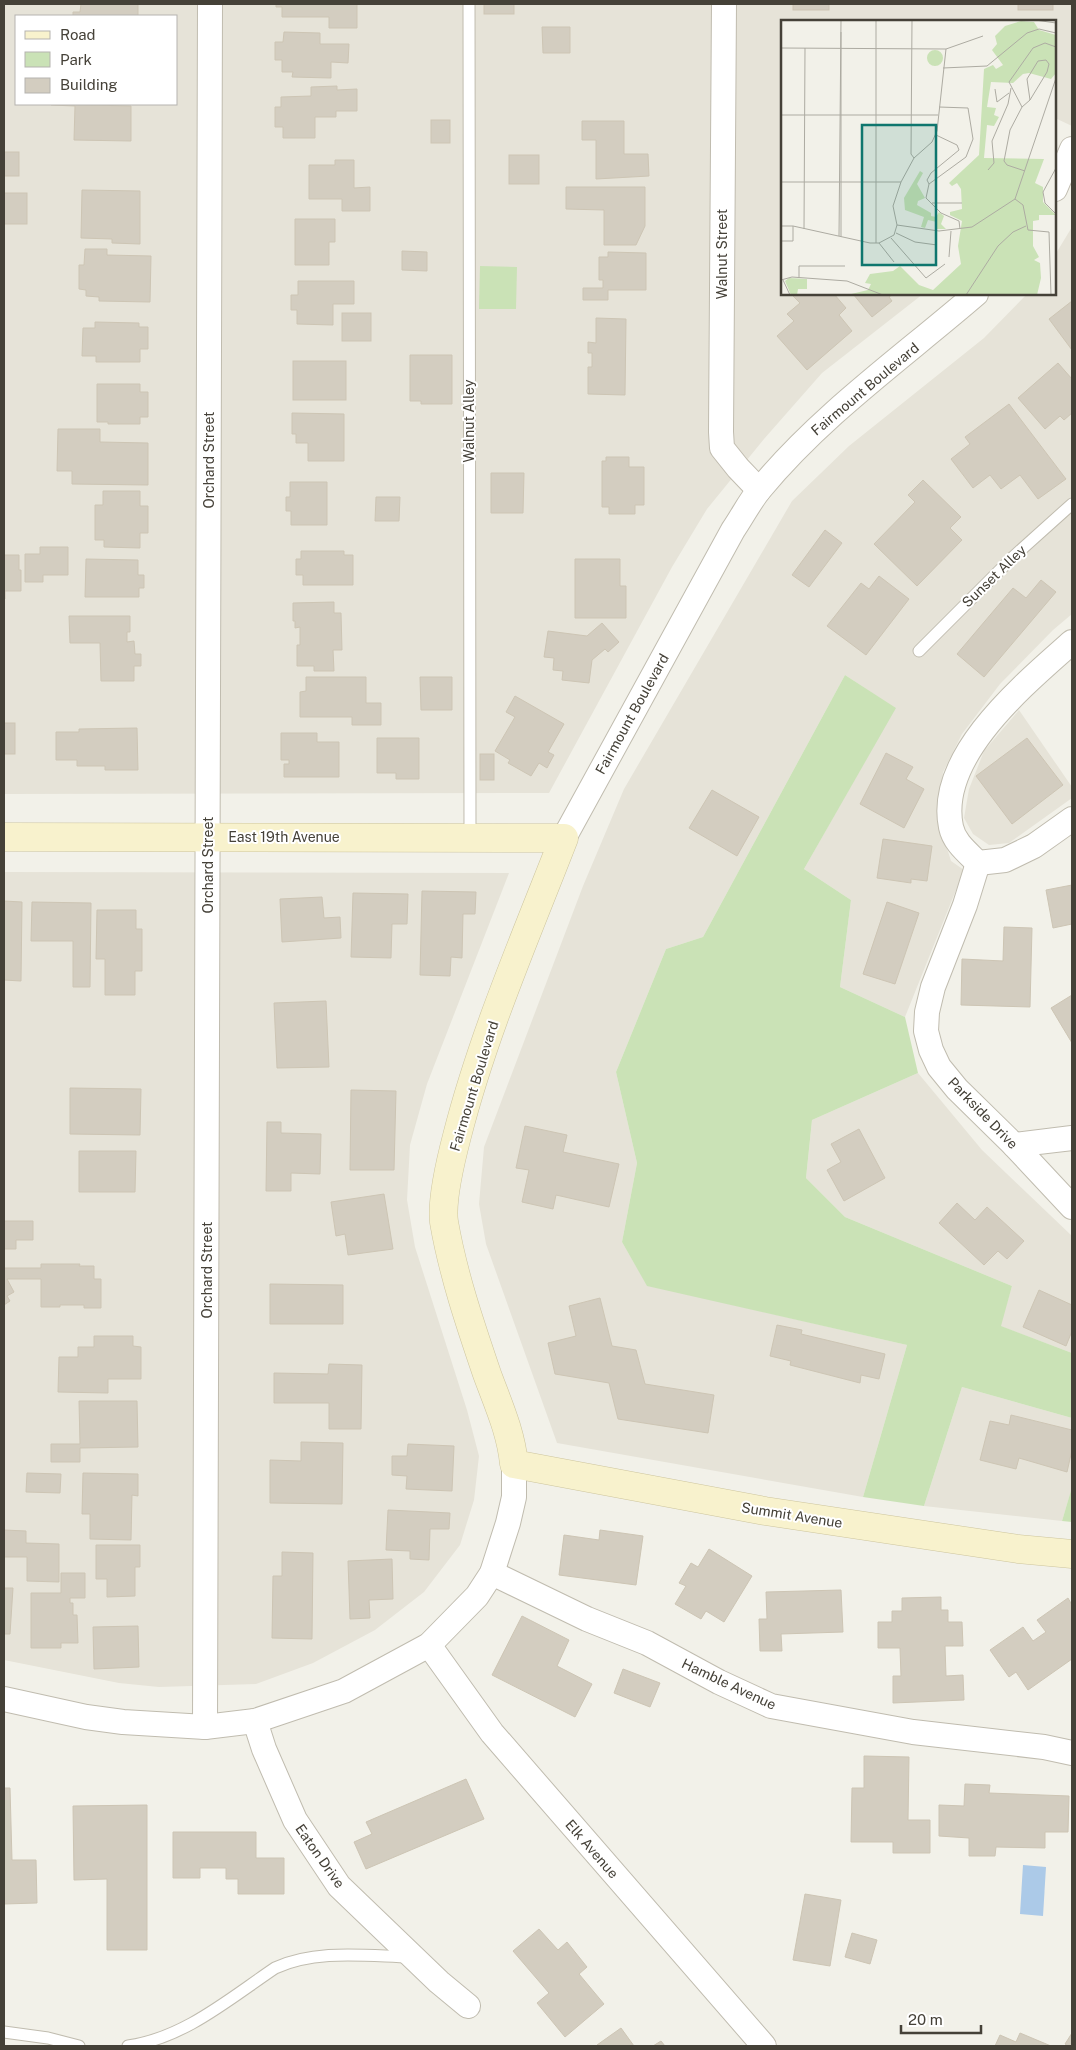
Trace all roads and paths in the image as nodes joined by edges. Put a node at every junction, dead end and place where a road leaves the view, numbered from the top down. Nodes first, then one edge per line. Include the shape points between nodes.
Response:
1 (210, 4) edge
2 (469, 4) edge
3 (724, 4) edge
4 (1072, 149) edge
5 (1056, 187) edge
6 (975, 295) edge
7 (759, 490) junction
8 (1072, 504) edge
9 (1072, 642) edge
10 (919, 651) dead end
11 (1072, 819) edge
12 (4, 837) edge
13 (208, 837) junction
14 (470, 837) junction
15 (564, 838) junction
16 (978, 863) junction
17 (1072, 1138) edge
18 (1014, 1145) junction
19 (1072, 1207) edge
20 (514, 1464) junction
21 (1072, 1554) edge
22 (492, 1574) junction
23 (429, 1645) junction
24 (4, 1699) edge
25 (255, 1721) junction
26 (205, 1726) junction
27 (1072, 1753) edge
28 (414, 1957) junction
29 (468, 2006) dead end
30 (4, 2032) edge
31 (79, 2046) edge
32 (128, 2046) edge
33 (764, 2046) edge

1 - 13 street, Orchard Street
2 - 14 lane, Walnut Alley
3 - 7 street, Walnut Street via 720,432 722,448
4 - 5 street
6 - 7 street, Fairmount Boulevard via 830,416
7 - 15 street, Fairmount Boulevard via 733,530
8 - 10 lane, Sunset Alley via 1013,557
9 - 16 street via 1002,706 958,772 950,802 951,827 960,846
11 - 16 street via 1034,846 1005,860
12 - 13 street, East 19th Avenue
13 - 14 street, East 19th Avenue
13 - 26 street, Orchard Street
14 - 15 street, East 19th Avenue
15 - 20 street, Fairmount Boulevard via 485,1044 464,1107 446,1190 444,1218 449,1248 464,1305 512,1443
16 - 18 street, Parkside Drive via 966,905 933,986 926,1031 940,1068 956,1089
17 - 18 street
18 - 19 street, Parkside Drive
20 - 21 street, Summit Avenue via 765,1511 1018,1550
20 - 22 street, Fairmount Boulevard via 514,1497
22 - 23 street, Fairmount Boulevard via 471,1603
22 - 27 street, Hamble Avenue via 647,1643 771,1706 913,1732
23 - 25 street, Fairmount Boulevard via 344,1691
23 - 33 street, Elk Avenue via 492,1733
24 - 26 street, Fairmount Boulevard via 123,1722
25 - 26 street, Fairmount Boulevard
25 - 28 street, Eaton Drive via 295,1820 339,1886
28 - 29 street, Eaton Drive
28 - 32 lane via 319,1956 287,1962 190,2025
30 - 31 lane

